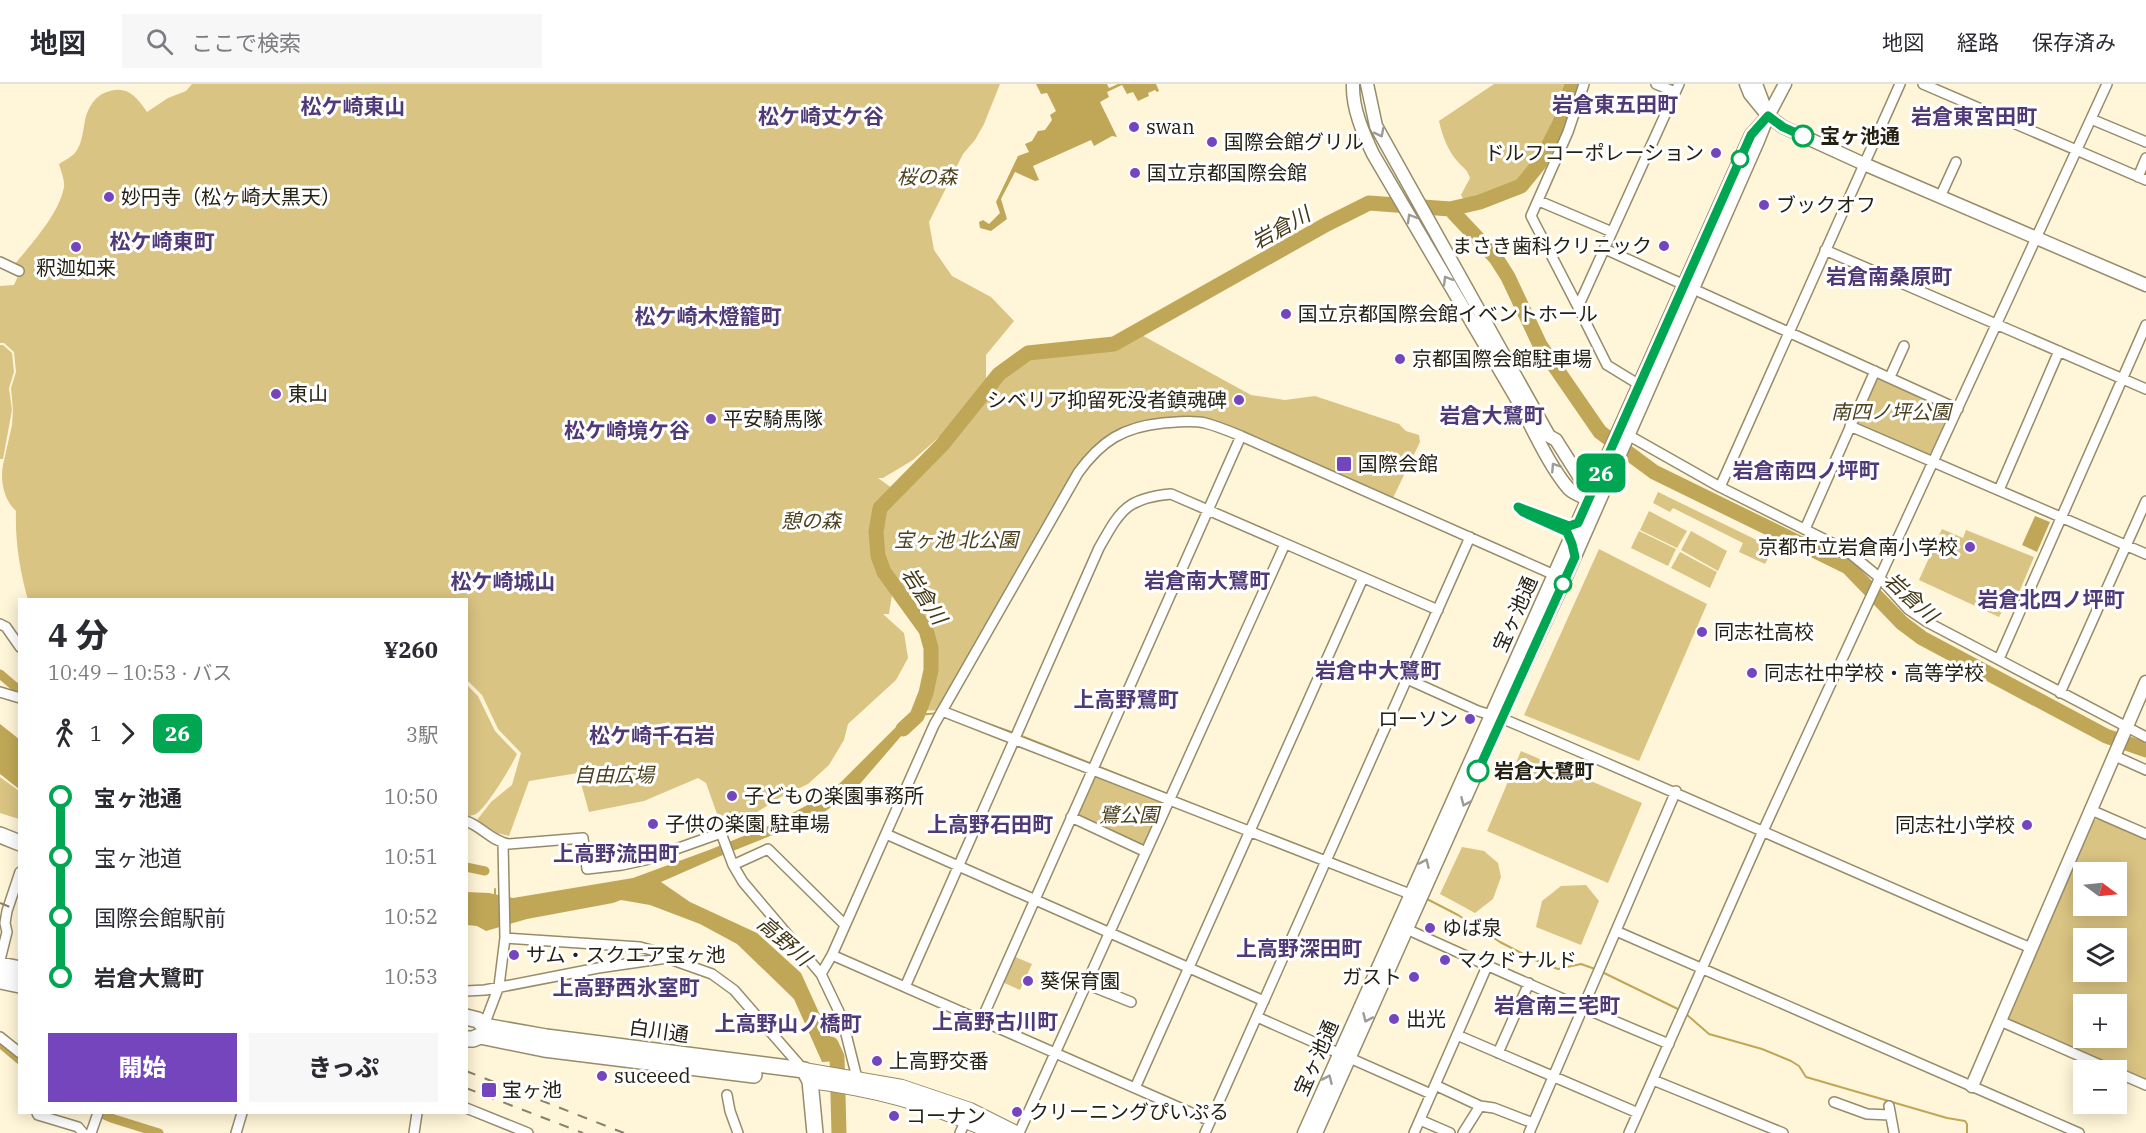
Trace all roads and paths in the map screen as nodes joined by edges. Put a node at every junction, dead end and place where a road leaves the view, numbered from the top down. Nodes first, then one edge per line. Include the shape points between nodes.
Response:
1 (1353, 84) edge
2 (1367, 84) edge
3 (1584, 84) edge
4 (1656, 84) edge
5 (1900, 84) edge
6 (1923, 84) edge
7 (2107, 84) edge
8 (1784, 86) edge
9 (1677, 88) edge
10 (1753, 88) edge
11 (1768, 116) junction
12 (2091, 119) junction
13 (1751, 135) junction
14 (2146, 142) edge
15 (2076, 150) junction
16 (2146, 158) edge
17 (1956, 162) dead end
18 (1864, 165) junction
19 (2142, 179) edge
20 (1940, 197) junction
21 (1539, 201) junction
22 (1612, 232) junction
23 (2036, 238) junction
24 (1605, 249) junction
25 (1825, 250) junction
26 (0, 262) edge
27 (19, 271) dead end
28 (2146, 285) edge
29 (1689, 286) junction
30 (1578, 307) junction
31 (1997, 324) junction
32 (2146, 325) edge
33 (1789, 332) junction
34 (1904, 346) dead end
35 (2059, 351) junction
36 (1875, 371) junction
37 (1890, 377) junction
38 (2122, 379) junction
39 (1644, 388) junction
40 (2146, 389) edge
41 (1958, 409) junction
42 (1850, 426) junction
43 (1624, 435) junction
44 (1241, 436) junction
45 (1933, 462) junction
46 (1720, 487) junction
47 (1599, 488) junction
48 (1999, 490) junction
49 (1593, 501) junction
50 (2146, 501) edge
51 (1208, 510) junction
52 (2061, 518) junction
53 (1805, 529) junction
54 (1470, 537) junction
55 (1286, 544) junction
56 (2126, 546) junction
57 (2146, 554) edge
58 (1560, 577) junction
59 (1363, 578) junction
60 (1880, 578) junction
61 (1438, 610) junction
62 (0, 624) edge
63 (18, 644) edge
64 (1999, 659) junction
65 (1407, 679) junction
66 (2146, 682) edge
67 (0, 692) edge
68 (2060, 693) junction
69 (18, 697) edge
70 (942, 711) junction
71 (1496, 717) junction
72 (2126, 728) junction
73 (2146, 738) edge
74 (1015, 739) junction
75 (2115, 756) junction
76 (1093, 770) junction
77 (2146, 770) edge
78 (1676, 791) junction
79 (1170, 800) junction
80 (2091, 810) junction
81 (1071, 817) junction
82 (468, 822) edge
83 (1250, 831) junction
84 (1763, 831) junction
85 (886, 834) junction
86 (2146, 834) edge
87 (0, 835) edge
88 (18, 842) edge
89 (503, 843) junction
90 (1146, 852) junction
91 (1326, 861) junction
92 (733, 865) junction
93 (957, 866) junction
94 (18, 883) edge
95 (1416, 897) junction
96 (15, 900) edge
97 (1035, 900) junction
98 (2, 923) edge
99 (845, 925) junction
100 (1402, 927) junction
101 (1616, 931) junction
102 (1110, 933) junction
103 (505, 936) junction
104 (2031, 948) junction
105 (832, 955) junction
106 (667, 958) junction
107 (0, 961) edge
108 (1488, 964) junction
109 (18, 966) edge
110 (1189, 968) junction
111 (0, 969) edge
112 (1702, 969) junction
113 (18, 973) edge
114 (821, 974) junction
115 (0, 978) edge
116 (18, 981) edge
117 (1528, 983) junction
118 (0, 984) edge
119 (1086, 984) junction
120 (499, 986) junction
121 (905, 987) junction
122 (18, 988) edge
123 (468, 991) edge
124 (1264, 1001) junction
125 (1131, 1002) dead end
126 (1582, 1008) junction
127 (1257, 1017) junction
128 (468, 1018) edge
129 (981, 1021) junction
130 (2000, 1021) junction
131 (474, 1033) edge
132 (1457, 1035) junction
133 (0, 1037) edge
134 (1669, 1044) junction
135 (18, 1051) edge
136 (1055, 1053) junction
137 (1498, 1053) junction
138 (1344, 1056) junction
139 (2088, 1060) edge
140 (811, 1076) junction
141 (1553, 1077) junction
142 (2127, 1077) edge
143 (852, 1080) junction
144 (1653, 1080) junction
145 (2146, 1085) edge
146 (1972, 1086) junction
147 (1135, 1088) junction
148 (1433, 1090) junction
149 (727, 1095) dead end
150 (1834, 1102) dead end
151 (1480, 1106) junction
152 (468, 1109) edge
153 (1638, 1113) junction
154 (38, 1114) edge
155 (98, 1114) edge
156 (242, 1114) edge
157 (417, 1114) edge
158 (1420, 1120) junction
159 (965, 1121) edge
160 (1210, 1121) junction
161 (1533, 1123) junction
162 (82, 1133) edge
163 (92, 1133) edge
164 (236, 1133) edge
165 (414, 1133) edge
166 (528, 1133) edge
167 (738, 1133) edge
168 (815, 1133) edge
169 (993, 1133) edge
170 (1018, 1133) edge
171 (1205, 1133) edge
172 (1304, 1133) edge
173 (1316, 1133) edge
174 (1414, 1133) edge
175 (1450, 1133) edge
176 (1463, 1133) edge
177 (1529, 1133) edge
178 (1629, 1133) edge
179 (1783, 1133) edge
180 (1894, 1133) edge
181 (2079, 1133) edge

49 -> 1 street via 1570,491 1540,444 1363,132
2 -> 47 street via 1376,126 1549,436 1556,440 1580,478
3 - 21 street
4 - 9 street
5 - 18 street
6 - 15 street
7 - 12 street
8 - 10 street via 1771,94
8 - 11 street
9 - 22 street
10 - 11 street
10 - 13 street
11 - 13 street, 宝ヶ池通
11 - 18 street
11 - 29 street, 宝ヶ池通
12 - 14 street
12 - 15 street
13 - 29 street, 宝ヶ池通
15 - 19 street
15 - 23 street
16 - 19 street
17 - 20 street
18 - 20 street
18 - 25 street
20 - 23 street
21 - 22 street
21 - 30 street via 1531,216
22 - 24 street
23 - 28 street
23 - 31 street
24 - 29 street
24 - 30 street
25 - 31 street
25 - 33 street
26 - 27 street
29 - 33 street
29 - 39 street, 宝ヶ池通
30 - 39 street via 1607,365
31 - 35 street
31 - 41 street
32 - 38 street
33 - 36 street
33 - 46 street
34 - 37 street
35 - 38 street
35 - 48 street
36 - 37 street
36 - 42 street
37 - 41 street
38 - 40 street
38 - 52 street
39 - 43 street, 宝ヶ池通
41 - 45 street
42 - 45 street
42 - 53 street
43 - 46 street
43 - 47 street, 宝ヶ池通
44 - 51 street
44 - 54 street
44 - 70 street via 1203,423 1177,422 1129,429 1101,446 1078,473
45 - 48 street
45 - 60 street
46 - 53 street
47 - 49 street, 宝ヶ池通
48 - 52 street
49 - 58 street, 宝ヶ池通
50 - 56 street
51 - 55 street
51 - 74 street via 1171,494 1131,503 1116,518
51 - 76 street
52 - 56 street
52 - 64 street
53 - 60 street via 1846,550
54 - 58 street
54 - 61 street
55 - 59 street
55 - 79 street
56 - 57 street
56 - 68 street
58 - 71 street, 宝ヶ池通
59 - 61 street
59 - 83 street
60 - 64 street via 1908,609 1927,622
60 - 84 street
61 - 65 street
62 - 63 street
64 - 68 street
65 - 71 street
65 - 91 street
66 - 72 street
67 - 69 street
68 - 72 street
70 - 74 street
70 - 85 street
71 - 78 street
71 - 95 street, 宝ヶ池通
72 - 73 street
72 - 75 street
74 - 76 street
74 - 93 street
75 - 77 street
75 - 80 street
76 - 79 street
76 - 81 street
78 - 84 street
78 - 101 street
79 - 83 street
79 - 90 street
80 - 86 street
80 - 104 street
81 - 90 street
81 - 97 street
82 - 89 street
83 - 91 street
83 - 110 street
84 - 104 street
84 - 112 street
85 - 93 street
85 - 99 street
87 - 88 highway
89 - 92 street via 583,838 587,869 645,860 721,833
89 - 103 street
90 - 102 street
91 - 95 street
91 - 124 street
92 - 99 street via 768,849
92 - 114 street
93 - 97 street
93 - 121 street
94 - 96 street
95 - 100 street, 宝ヶ池通
96 - 98 street
97 - 102 street
97 - 129 street
98 - 107 street via 7,932
99 - 105 street
100 - 108 street
100 - 138 street, 宝ヶ池通
101 - 112 street
101 - 126 street
102 - 110 street
102 - 119 street
103 - 106 street via 640,947 663,953
103 - 120 street
104 - 130 street
105 - 114 street
105 - 121 street
106 - 120 street
106 - 140 street via 712,974 734,990 789,1056
107 - 109 street
108 - 117 street
108 - 132 street
110 - 124 street
110 - 147 street
111 - 113 street
112 - 134 street
112 - 146 street
114 - 143 street via 842,1018
115 - 116 street
117 - 126 street
117 - 137 street
118 - 122 street
119 - 125 street
119 - 136 street
120 - 123 street
120 - 131 street
121 - 129 street
124 - 127 street
126 - 134 street
126 - 141 street
127 - 138 street
127 - 160 street
128 - 131 highway via 478,1020
129 - 136 street
130 - 139 street
130 - 146 street
131 - 140 highway, 白川通 via 544,1049
132 - 137 street
132 - 148 street
133 - 135 street
134 - 144 street
136 - 147 street
136 - 170 street
137 - 141 street
138 - 148 street
172 -> 138 street, 宝ヶ池通
138 - 173 street, 宝ヶ池通
140 - 143 main road, 白川通
140 - 168 highway
141 - 153 street
141 - 161 street
142 - 145 street
143 - 159 main road, 白川通 via 902,1087
144 - 153 street
144 - 179 street
146 - 181 street
147 - 160 street
148 - 151 street
148 - 158 street
149 - 167 street
150 - 180 street via 1867,1114 1890,1110
151 - 161 street
151 - 176 street
152 - 166 street
153 - 178 street
154 - 162 street via 78,1126
155 - 163 street
156 - 164 street
157 - 165 street
158 - 174 street
158 - 175 street
159 - 169 main road, 白川通
159 - 170 main road, 白川通
160 - 171 street
161 - 177 street

